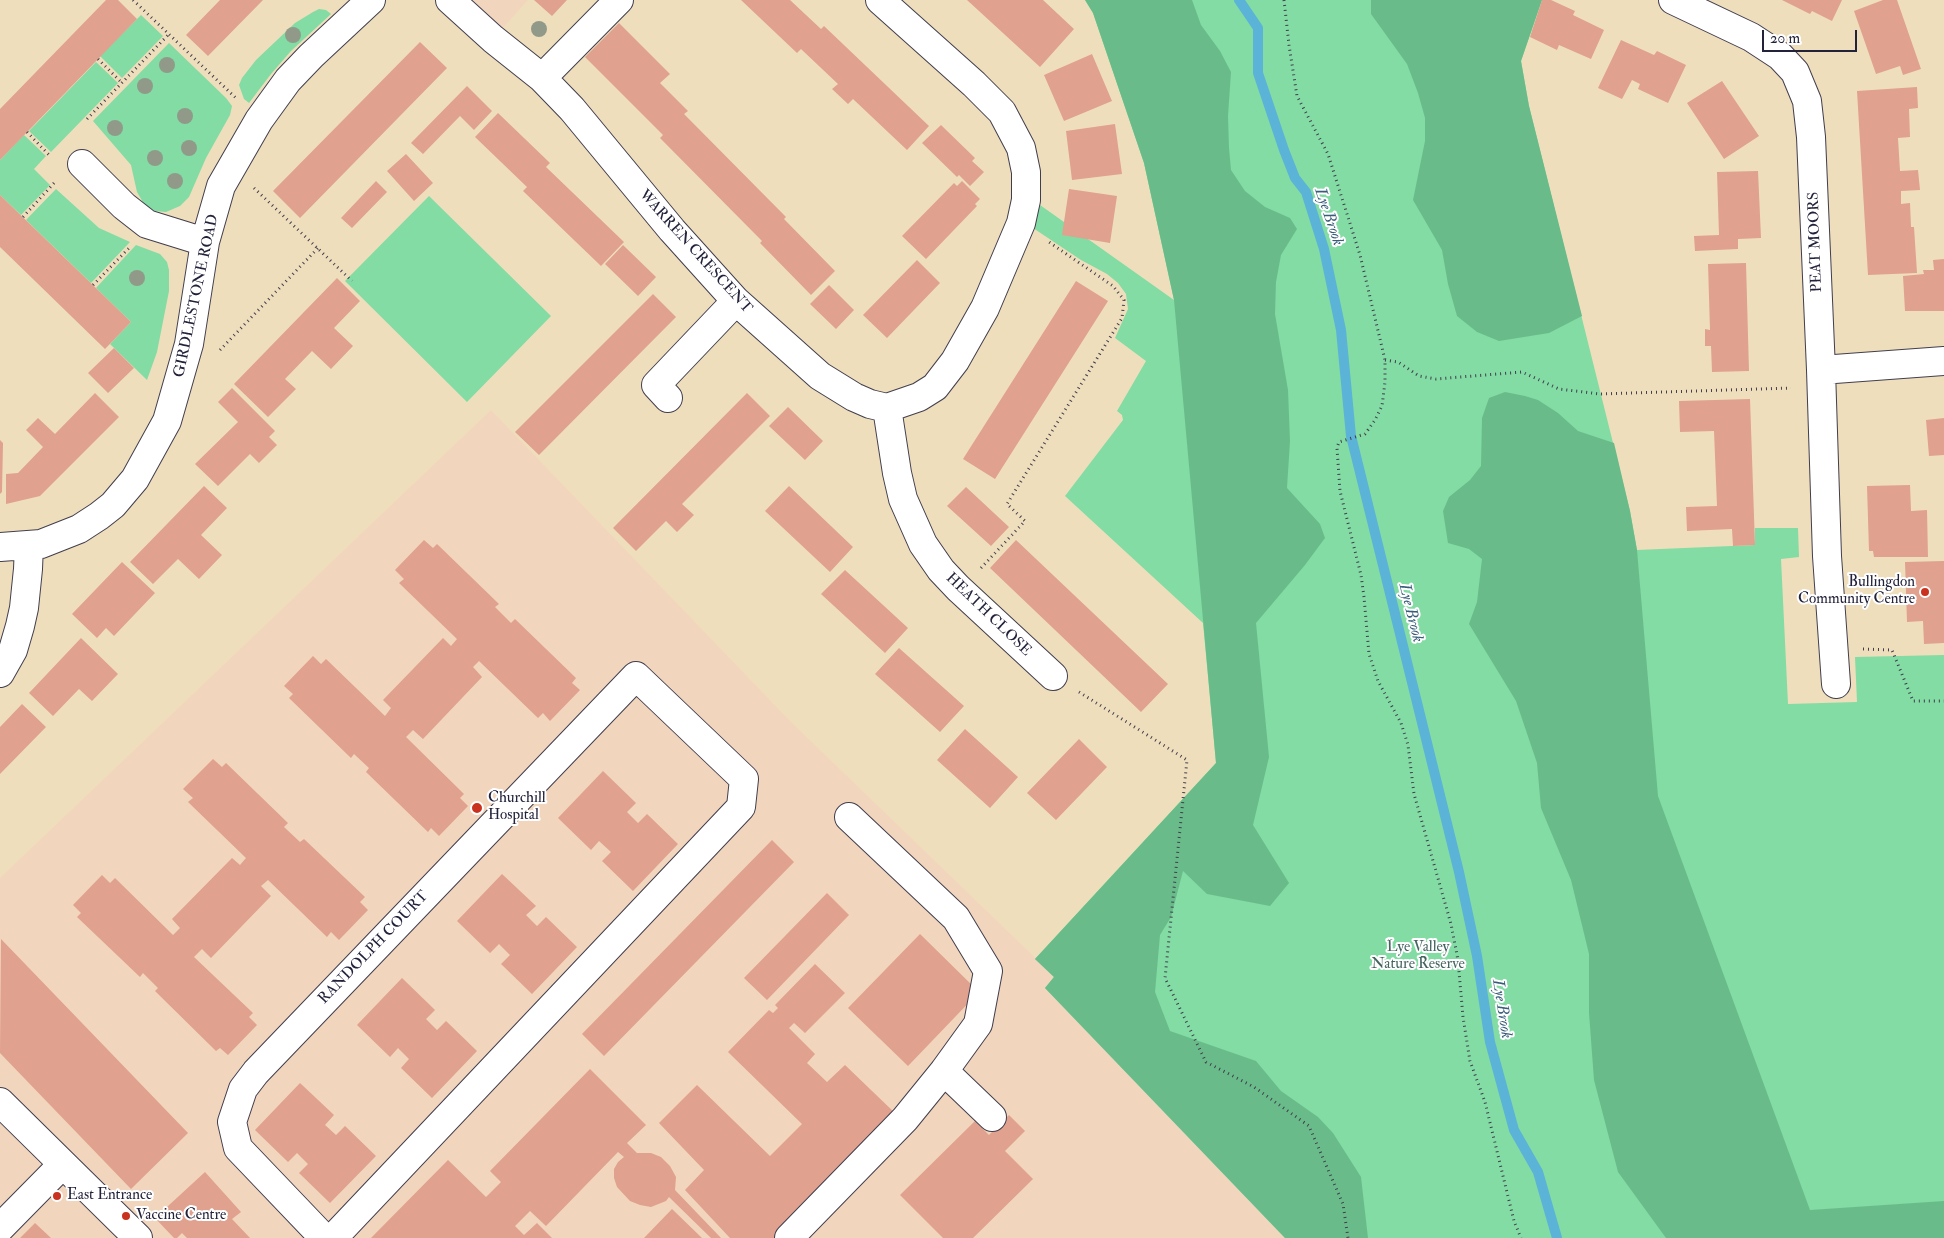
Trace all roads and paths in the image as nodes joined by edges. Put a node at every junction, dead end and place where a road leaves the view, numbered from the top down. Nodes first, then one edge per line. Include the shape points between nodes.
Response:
1 (133, 0) edge
2 (370, 0) edge
3 (450, 0) edge
4 (619, 0) edge
5 (880, 0) edge
6 (1284, 0) edge
7 (1674, 0) edge
8 (169, 34) junction
9 (98, 59) dead end
10 (542, 78) junction
11 (122, 83) junction
12 (87, 119) dead end
13 (259, 120) junction
14 (27, 132) dead end
15 (52, 157) dead end
16 (82, 164) dead end
17 (231, 167) junction
18 (55, 182) dead end
19 (23, 217) dead end
20 (1021, 223) junction
21 (205, 242) junction
22 (129, 248) dead end
23 (318, 248) junction
24 (352, 281) dead end
25 (93, 285) dead end
26 (736, 301) junction
27 (219, 351) dead end
28 (1385, 360) junction
29 (1944, 361) edge
30 (1821, 378) junction
31 (668, 398) dead end
32 (887, 408) junction
33 (28, 546) junction
34 (0, 547) edge
35 (980, 570) dead end
36 (1832, 647) junction
37 (0, 673) edge
38 (1053, 676) joint
39 (1836, 684) dead end
40 (1944, 701) edge
41 (848, 817) dead end
42 (944, 1071) junction
43 (0, 1102) edge
44 (992, 1117) dead end
45 (62, 1165) junction
46 (0, 1228) edge
47 (138, 1238) edge
48 (324, 1238) edge
49 (333, 1238) edge
50 (789, 1238) edge
51 (1348, 1238) edge
52 (1521, 1238) edge

1 - 8 path
2 - 13 street, GIRDLESTONE ROAD via 288,80
3 - 10 street, WARREN CRESCENT
4 - 10 street
5 - 20 street via 1002,112 1021,148 1026,172 1026,200
6 - 28 path via 1298,96 1328,154 1360,255
7 - 30 street, PEAT MOORS via 1751,37 1780,56 1795,72 1808,101
8 - 11 path
8 - 13 path
9 - 11 path
10 - 26 street, WARREN CRESCENT
11 - 12 path
13 - 17 street, GIRDLESTONE ROAD
14 - 15 path
16 - 21 street via 147,224
17 - 21 street, GIRDLESTONE ROAD
17 - 23 path
18 - 19 path
20 - 32 street via 985,308 946,375 920,397
20 - 35 path via 1113,286 1124,300 1122,318 1007,504 1024,521
21 - 33 street, GIRDLESTONE ROAD via 189,344 178,386 166,421 145,463 124,493 99,516 79,529
22 - 25 path
23 - 24 path
23 - 27 path
26 - 31 street via 656,386
26 - 32 street, WARREN CRESCENT via 820,376 854,397
28 - 30 path via 1398,362 1420,376 1436,379 1522,372 1559,389 1600,394
28 - 52 path via 1386,382 1382,406 1375,420 1365,434 1339,442 1340,491 1361,575 1368,654 1408,745 1414,794 1451,924 1470,1061 1485,1102
29 - 30 street
30 - 36 street, PEAT MOORS
32 - 38 street, HEATH CLOSE via 903,499 923,544 958,588
33 - 34 street, GIRDLESTONE ROAD
33 - 37 street via 20,626
36 - 39 street, PEAT MOORS
36 - 40 path via 1892,650 1913,701
38 - 51 path via 1187,760 1165,978 1206,1062 1254,1087 1309,1126 1343,1204
41 - 42 street via 956,918 988,971 978,1024
42 - 44 street
42 - 50 street via 905,1119
43 - 45 street
45 - 46 street
45 - 47 street
48 - 49 street, RANDOLPH COURT via 238,1148 232,1122 243,1089 262,1065 636,676 744,779 741,807

